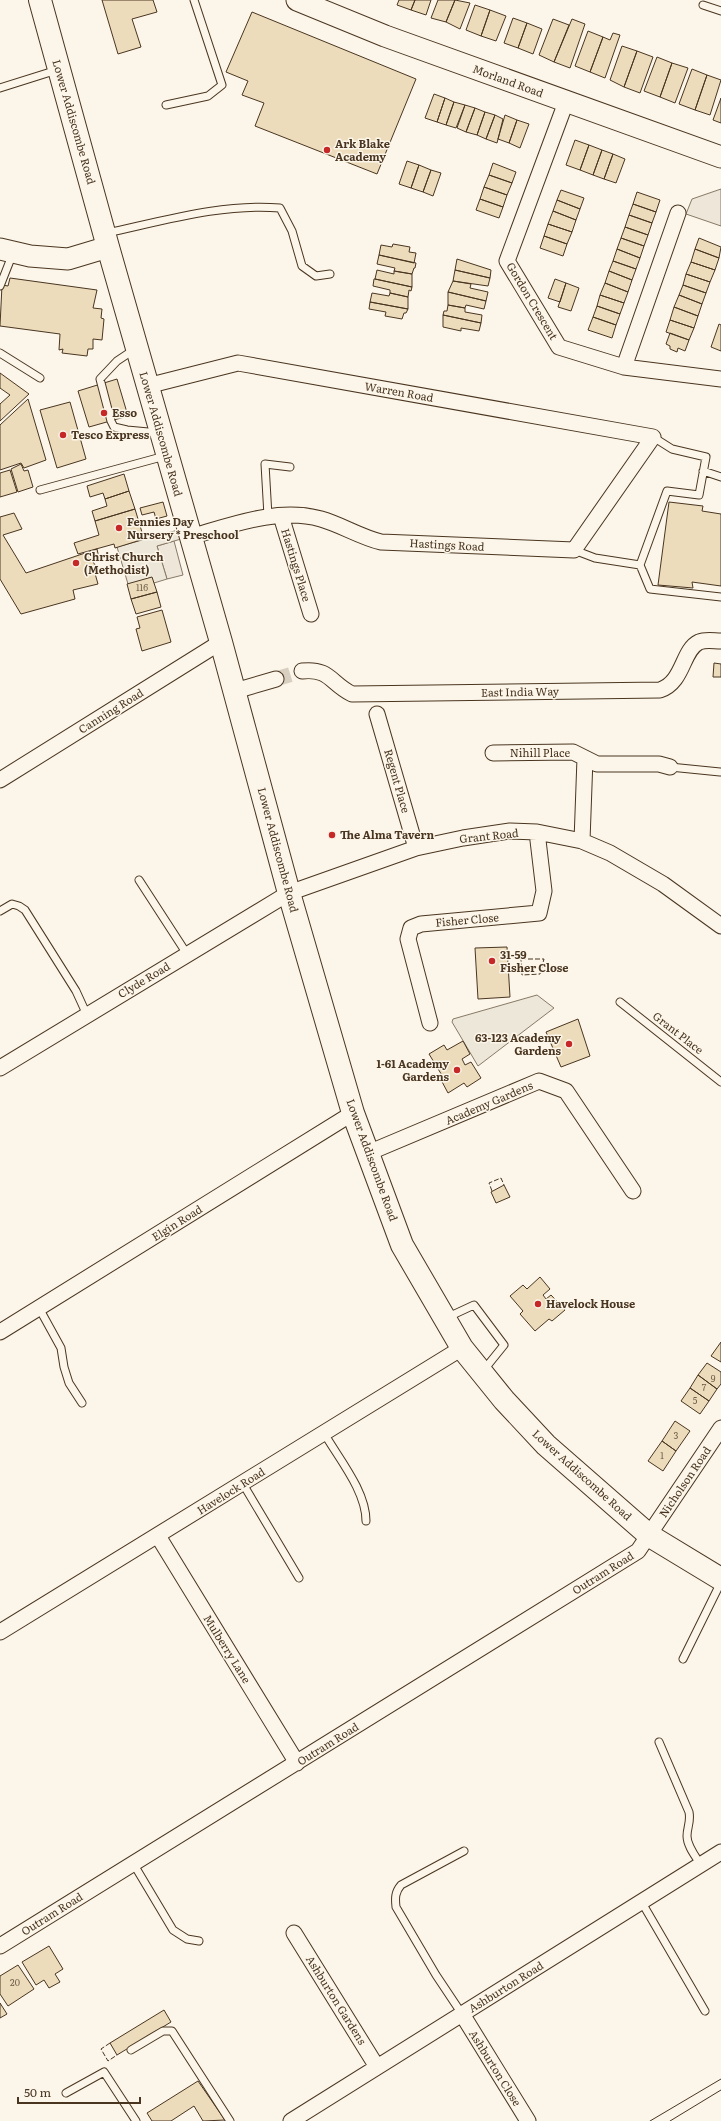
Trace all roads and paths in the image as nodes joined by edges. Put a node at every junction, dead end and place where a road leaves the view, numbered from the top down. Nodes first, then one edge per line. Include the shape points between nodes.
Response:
1 (40, 0) edge
2 (194, 0) edge
3 (297, 0) edge
4 (703, 5) dead end
5 (721, 11) edge
6 (59, 69) junction
7 (0, 88) edge
8 (566, 102) junction
9 (166, 105) dead end
10 (721, 157) edge
11 (678, 213) dead end
12 (106, 240) junction
13 (6, 251) edge
14 (330, 274) dead end
15 (0, 286) edge
16 (137, 348) junction
17 (0, 353) edge
18 (624, 367) junction
19 (40, 378) dead end
20 (721, 380) edge
21 (147, 386) junction
22 (161, 433) junction
23 (653, 437) junction
24 (167, 455) junction
25 (290, 468) dead end
26 (703, 471) junction
27 (721, 477) edge
28 (40, 490) dead end
29 (274, 516) junction
30 (190, 536) junction
31 (574, 550) junction
32 (640, 565) junction
33 (721, 597) edge
34 (311, 614) dead end
35 (721, 641) edge
36 (221, 642) junction
37 (302, 671) tunnel mouth
38 (276, 679) tunnel mouth
39 (235, 691) junction
40 (378, 714) dead end
41 (493, 753) dead end
42 (585, 758) junction
43 (670, 767) joint
44 (720, 772) dead end
45 (0, 780) edge
46 (537, 832) junction
47 (582, 841) junction
48 (416, 848) junction
49 (139, 880) dead end
50 (289, 892) junction
51 (0, 911) edge
52 (721, 926) edge
53 (188, 954) junction
54 (620, 1002) dead end
55 (87, 1015) junction
56 (430, 1023) dead end
57 (0, 1068) edge
58 (721, 1082) edge
59 (353, 1113) junction
60 (368, 1153) junction
61 (633, 1191) dead end
62 (39, 1308) junction
63 (444, 1319) junction
64 (0, 1332) edge
65 (462, 1348) junction
66 (482, 1373) junction
67 (82, 1403) dead end
68 (721, 1428) edge
69 (324, 1433) junction
70 (242, 1484) junction
71 (366, 1521) dead end
72 (158, 1536) junction
73 (650, 1536) junction
74 (299, 1578) dead end
75 (721, 1580) edge
76 (0, 1632) edge
77 (683, 1659) dead end
78 (659, 1742) dead end
79 (297, 1763) junction
80 (464, 1851) dead end
81 (721, 1852) edge
82 (133, 1864) junction
83 (701, 1865) junction
84 (641, 1901) junction
85 (294, 1933) dead end
86 (198, 1941) dead end
87 (0, 1946) edge
88 (705, 2011) dead end
89 (462, 2014) junction
90 (131, 2050) dead end
91 (377, 2067) junction
92 (66, 2093) dead end
93 (136, 2121) edge
94 (230, 2121) edge
95 (291, 2121) edge
96 (528, 2121) edge

1 - 6 main road, Lower Addiscombe Road
2 - 9 lane via 222,85 208,96
3 - 8 main road, Morland Road via 385,36
4 - 5 lane
6 - 7 lane
6 - 12 main road, Lower Addiscombe Road
8 - 10 main road, Morland Road
8 - 18 street, Gordon Crescent via 507,261 559,347
11 - 18 street
12 - 13 main road via 68,258 30,256
12 - 14 lane via 224,210 263,206 280,208 292,231 302,266 316,276
12 - 16 main road, Lower Addiscombe Road
13 - 15 lane
16 - 21 main road, Lower Addiscombe Road
16 - 22 lane via 117,361 100,379 111,421 114,427
17 - 19 lane
18 - 20 street, Gordon Crescent
21 - 22 main road, Lower Addiscombe Road
21 - 23 street, Warren Road via 238,363
22 - 24 main road, Lower Addiscombe Road
23 - 26 lane via 672,450 706,457
23 - 31 street
24 - 28 lane
24 - 30 main road, Lower Addiscombe Road
25 - 29 lane via 265,464
26 - 27 lane
26 - 32 lane via 699,495 667,491
29 - 30 street, Hastings Road
29 - 31 street, Hastings Road via 306,515 319,518 367,539 381,542
29 - 34 street, Hastings Place
30 - 36 main road, Lower Addiscombe Road
31 - 32 lane via 595,558
32 - 33 lane via 650,589
35 - 37 street, East India Way via 698,642 674,681 669,687 660,690 352,694 322,672
36 - 39 main road, Lower Addiscombe Road
36 - 45 street, Canning Road
38 - 39 street
39 - 50 main road, Lower Addiscombe Road
40 - 48 street, Regent Place
41 - 42 street, Nihill Place via 573,752
42 - 43 street, Nihill Place via 597,764 658,764
42 - 47 street, Nihill Place
43 - 44 lane
46 - 47 street, Grant Road
46 - 48 street, Grant Road via 510,831
46 - 56 street, Fisher Close via 544,891 539,913 421,924 411,928 408,938
47 - 52 street, Grant Road via 610,853 663,884
48 - 50 street, Grant Road
49 - 53 lane
50 - 53 street, Clyde Road
50 - 59 main road, Lower Addiscombe Road
51 - 55 lane via 12,904 25,910 76,991
53 - 55 street, Clyde Road
54 - 58 lane, Grant Place
55 - 57 street, Clyde Road
59 - 60 main road, Lower Addiscombe Road
59 - 62 street, Elgin Road
60 - 61 street, Academy Gardens via 539,1082 566,1091
60 - 63 main road, Lower Addiscombe Road via 402,1245
62 - 64 street, Elgin Road
62 - 67 lane via 61,1348 69,1383
63 - 65 main road, Lower Addiscombe Road
63 - 66 lane via 474,1305 504,1345
65 - 66 main road, Lower Addiscombe Road
65 - 69 street, Havelock Road
66 - 73 main road, Lower Addiscombe Road via 546,1445
68 - 73 street, Nicholson Road
69 - 70 street, Havelock Road
69 - 71 lane via 360,1492
70 - 72 street, Havelock Road
70 - 74 lane
72 - 76 street, Havelock Road
72 - 79 street, Mulberry Lane
73 - 75 main road, Lower Addiscombe Road
73 - 79 street, Outram Road via 638,1551
75 - 77 lane
78 - 83 lane via 690,1812 688,1844
79 - 82 street, Outram Road
80 - 89 lane via 401,1885 395,1898 396,1907
81 - 83 street, Ashburton Road
82 - 86 lane via 173,1930
82 - 87 street, Outram Road
83 - 84 street, Ashburton Road
84 - 88 lane
84 - 89 street, Ashburton Road
85 - 91 street, Ashburton Gardens
89 - 91 street, Ashburton Road
89 - 96 street, Ashburton Close
90 - 94 lane via 163,2031 172,2031
91 - 95 street, Ashburton Road
92 - 93 lane via 104,2072

